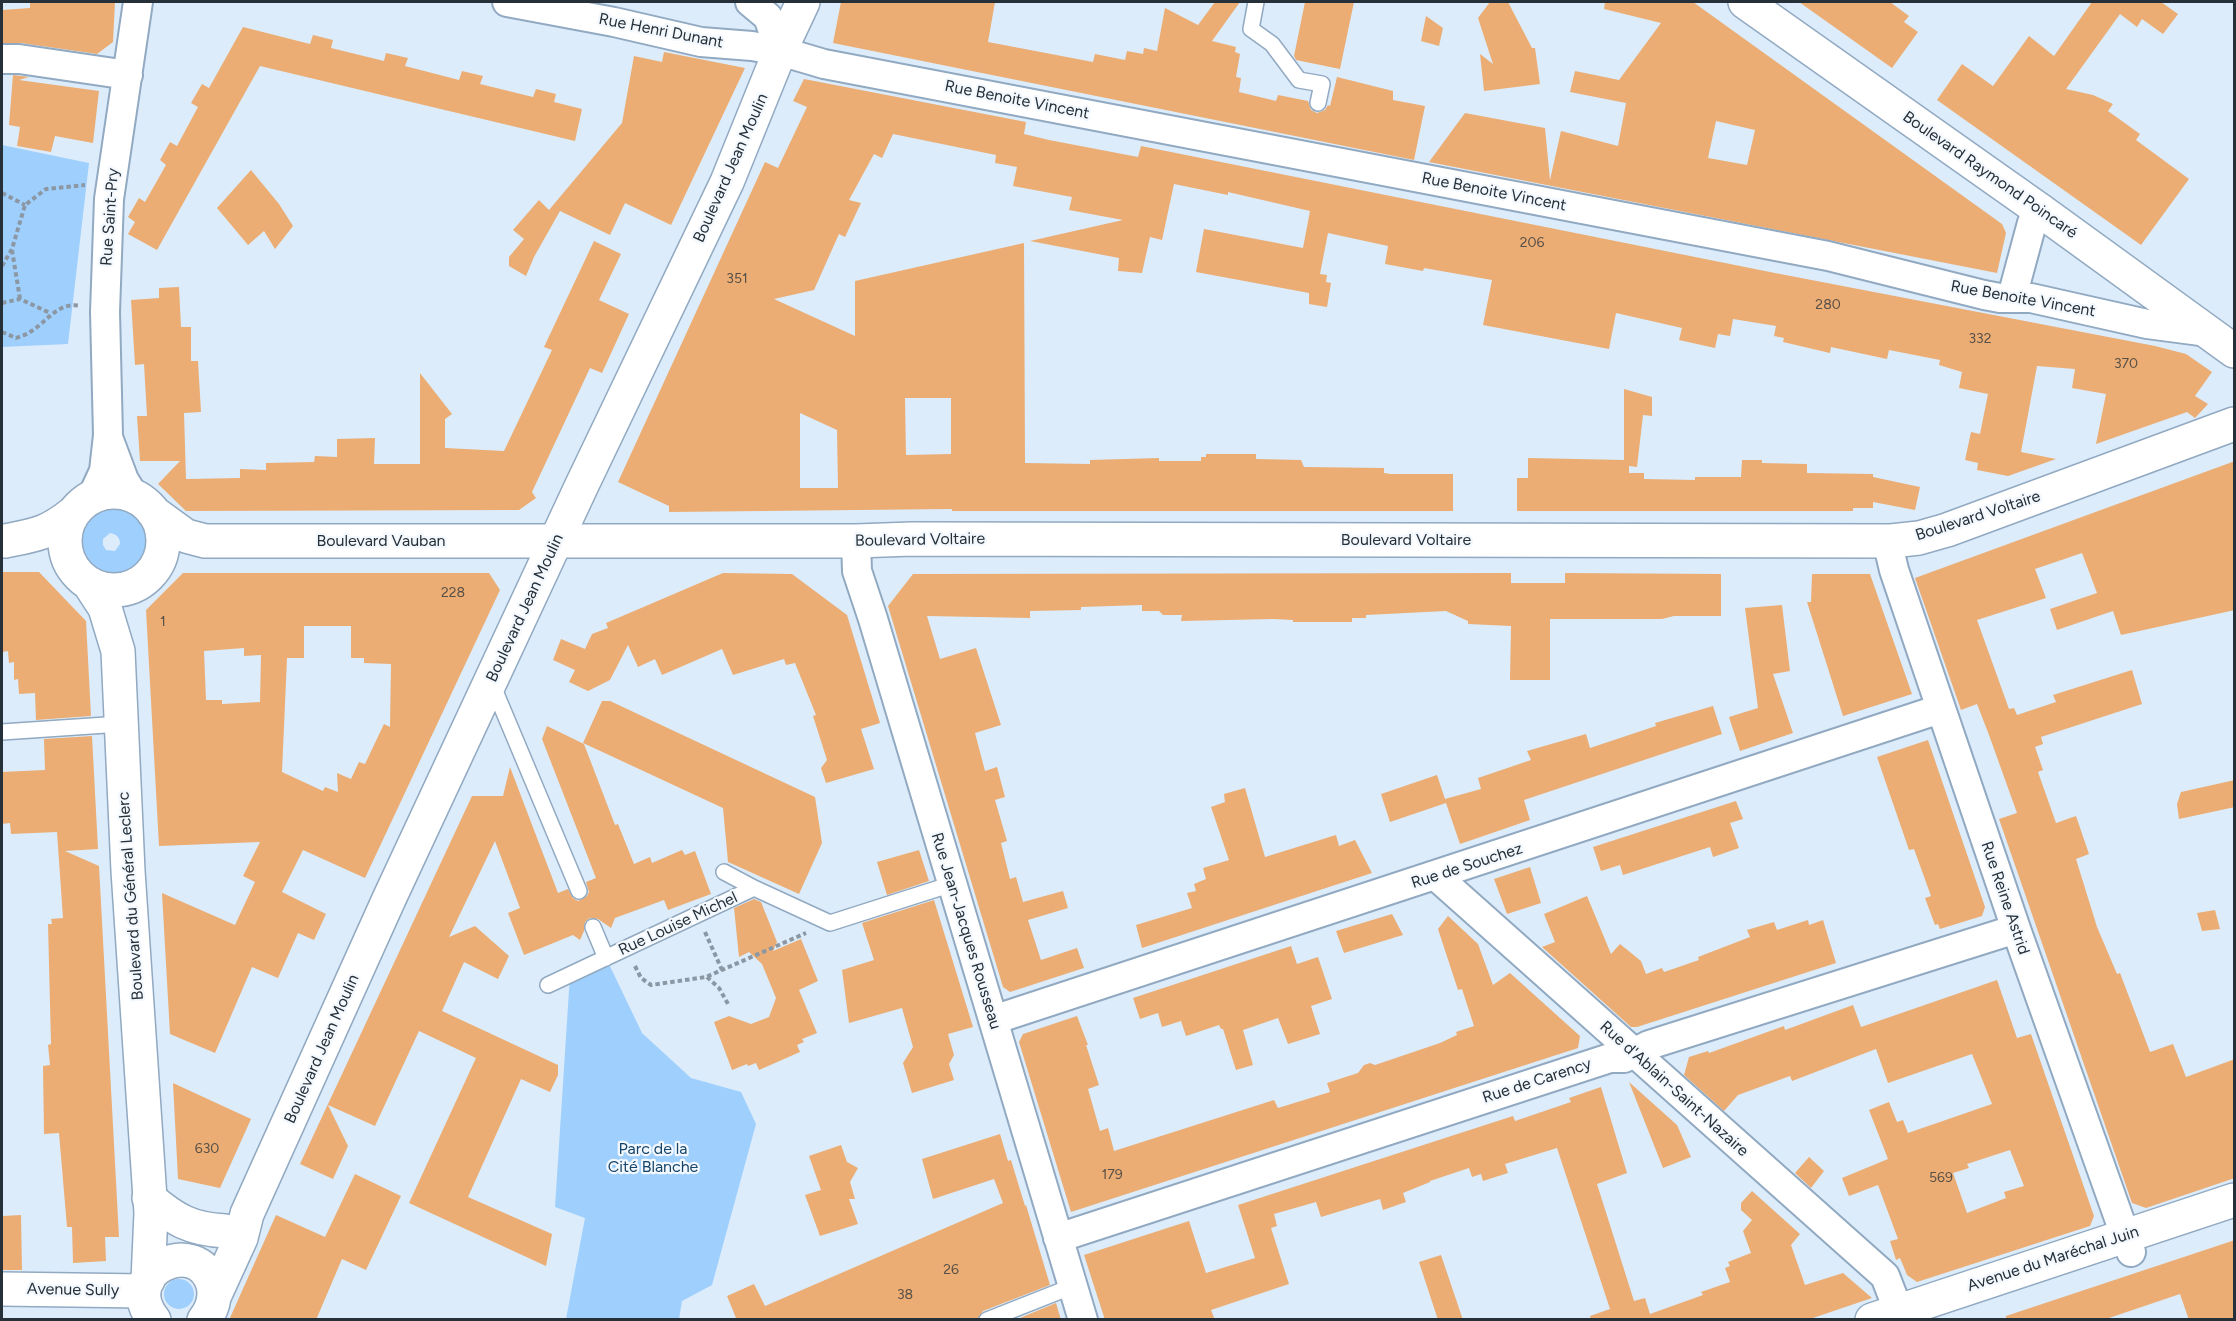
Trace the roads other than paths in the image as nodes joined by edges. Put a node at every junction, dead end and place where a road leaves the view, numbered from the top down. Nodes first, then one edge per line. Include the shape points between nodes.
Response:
1 (138, 2) edge
2 (507, 2) edge
3 (750, 2) edge
4 (804, 2) edge
5 (1256, 2) edge
6 (1756, 5) edge
7 (780, 51) junction
8 (2, 59) edge
9 (128, 75) junction
10 (1318, 103) dead end
11 (2041, 211) junction
12 (2012, 297) junction
13 (2208, 332) junction
14 (2235, 351) edge
15 (2235, 424) edge
16 (108, 435) junction
17 (144, 504) junction
18 (82, 506) junction
19 (3, 541) edge
20 (205, 541) junction
21 (556, 541) junction
22 (856, 541) junction
23 (1891, 541) junction
24 (159, 560) junction
25 (80, 575) junction
26 (138, 584) junction
27 (118, 651) junction
28 (491, 682) junction
29 (1940, 709) junction
30 (121, 724) junction
31 (2, 732) edge
32 (724, 872) dead end
33 (1436, 876) junction
34 (952, 884) junction
35 (754, 888) junction
36 (579, 891) dead end
37 (593, 927) dead end
38 (2016, 929) junction
39 (606, 958) junction
40 (548, 985) dead end
41 (993, 1020) junction
42 (1634, 1053) junction
43 (2235, 1200) edge
44 (150, 1206) junction
45 (2235, 1219) edge
46 (236, 1222) junction
47 (1058, 1238) junction
48 (2128, 1244) junction
49 (185, 1262) junction
50 (1073, 1286) junction
51 (2, 1289) edge
52 (149, 1297) edge
53 (209, 1308) edge
54 (1900, 1317) edge
55 (987, 1320) edge
56 (1083, 1320) edge

1 - 9 street, Rue Saint-Pry
2 - 7 street, Rue Henri Dunant via 701,42
3 - 7 street via 768,17
4 - 7 street, Boulevard Jean Moulin
5 - 10 lane via 1251,29 1272,44 1299,80 1322,84
6 - 11 street, Boulevard Raymond Poincaré
7 - 12 street, Rue Benoite Vincent via 824,64 1309,147 1828,256 1984,295
7 - 21 street, Boulevard Jean Moulin via 727,182
8 - 9 street
9 - 16 street, Rue Saint-Pry via 111,185 105,312
11 - 12 street via 2032,223
11 - 13 street, Boulevard Raymond Poincaré
12 - 13 street, Rue Benoite Vincent
13 - 14 street, Boulevard Raymond Poincaré
15 - 23 street, Boulevard Voltaire via 1947,530
16 - 17 street, Rue Saint-Pry via 124,480
16 - 18 street, Rue Saint-Pry via 104,471
17 - 18 street via 113,492
17 - 20 street, Boulevard Vauban via 186,536
17 - 24 street via 163,535
18 - 19 street via 41,534
18 - 25 street via 66,526 64,539 65,552
19 - 25 street via 51,554
20 - 21 street, Boulevard Vauban
20 - 24 street, Boulevard Vauban
21 - 22 street, Boulevard Voltaire
21 - 28 street, Boulevard Jean Moulin
22 - 23 street, Boulevard Voltaire
22 - 34 street, Rue Jean-Jacques Rousseau via 857,572
23 - 29 street, Rue Reine Astrid via 1894,570
24 - 26 street
25 - 26 street via 106,590
25 - 27 street, Boulevard du Général Leclerc via 105,608
26 - 27 street via 124,609
27 - 30 street, Boulevard du Général Leclerc
28 - 36 lane
28 - 46 street, Boulevard Jean Moulin
29 - 33 street, Rue de Souchez
29 - 38 street, Rue Reine Astrid
30 - 31 lane
30 - 44 street, Boulevard du Général Leclerc
32 - 35 lane
33 - 41 street, Rue de Souchez
33 - 42 street, Rue d'Ablain-Saint-Nazaire
34 - 35 lane, Rue Louise Michel via 830,923
34 - 41 street, Rue Jean-Jacques Rousseau
35 - 39 lane, Rue Louise Michel
37 - 39 lane, Rue Louise Michel
38 - 42 street, Rue de Carency
38 - 48 street, Rue Reine Astrid
39 - 40 lane, Rue Louise Michel
41 - 47 street, Rue Jean-Jacques Rousseau
42 - 47 street, Rue de Carency via 1598,1061
42 - 54 street, Rue d'Ablain-Saint-Nazaire via 1885,1276
43 - 48 street, Avenue du Maréchal Juin
44 - 46 street via 207,1230
44 - 49 street, Boulevard du Général Leclerc
44 - 52 street, Boulevard du Général Leclerc
45 - 48 street, Avenue du Maréchal Juin
46 - 49 street, Boulevard Jean Moulin
46 - 53 street, Boulevard Jean Moulin via 241,1238
47 - 50 street, Rue Jean-Jacques Rousseau
48 - 54 street, Avenue du Maréchal Juin
49 - 52 street, Boulevard Jean Moulin via 158,1267
49 - 53 street, Boulevard du Général Leclerc via 208,1275 212,1282
50 - 55 lane
50 - 56 street, Rue Jean-Jacques Rousseau
51 - 52 street, Avenue Sully

